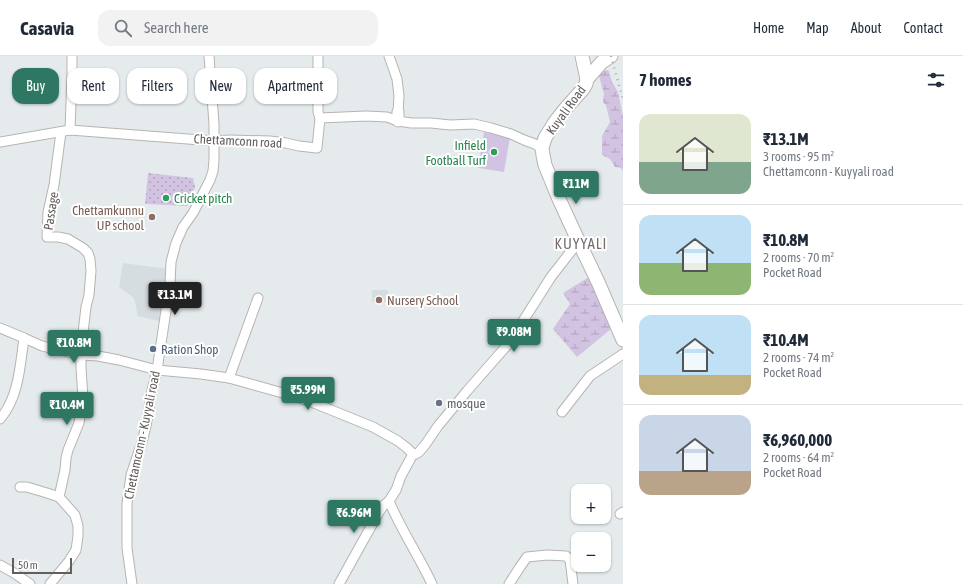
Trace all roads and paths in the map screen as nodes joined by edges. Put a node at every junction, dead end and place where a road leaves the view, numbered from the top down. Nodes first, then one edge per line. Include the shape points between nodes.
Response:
1 (72, 56) edge
2 (209, 56) edge
3 (318, 56) edge
4 (389, 56) edge
5 (582, 56) edge
6 (611, 56) edge
7 (587, 79) junction
8 (398, 116) junction
9 (320, 118) junction
10 (65, 131) junction
11 (214, 141) junction
12 (0, 142) edge
13 (542, 148) junction
14 (579, 241) junction
15 (258, 298) dead end
16 (0, 328) edge
17 (24, 338) junction
18 (623, 340) edge
19 (623, 354) edge
20 (81, 355) junction
21 (157, 370) junction
22 (229, 378) junction
23 (562, 412) dead end
24 (0, 419) edge
25 (413, 454) junction
26 (20, 487) dead end
27 (58, 497) junction
28 (389, 501) junction
29 (0, 565) edge
30 (30, 584) edge
31 (50, 584) edge
32 (132, 584) edge
33 (339, 584) edge
34 (432, 584) edge
35 (509, 584) edge
36 (573, 584) edge

1 - 10 street
2 - 11 street, Chettamconn - Kuyyali road
3 - 9 street
4 - 8 street via 397,79
5 - 7 main road, Kuyali Road
6 - 7 main road
7 - 13 main road, Kuyali Road via 583,89 555,122
8 - 9 street
8 - 13 street via 412,123 474,124 511,134
9 - 11 street, Chettamconn road via 317,148 270,141
10 - 11 street, Chettamconn road
10 - 12 street, Chettamconn road
10 - 20 street, Passage via 48,212 47,237 68,239 83,248 90,259 89,295
11 - 21 street, Chettamconn - Kuyyali road via 214,166 210,180 183,227 171,262
13 - 14 main road, Kuyali Road via 545,165
14 - 18 main road, Kuyali Road
14 - 25 street via 551,277 509,343 419,452
15 - 22 street
16 - 17 street
17 - 20 street via 42,346
17 - 24 street via 15,390 10,405
19 - 23 street via 590,376
20 - 21 street via 119,360
20 - 27 street via 83,398 79,423 68,450
21 - 22 street
21 - 32 street, Chettamconn - Kuyyali road via 143,436 131,475 127,504 127,548
22 - 25 street via 335,411 385,433
25 - 28 street
26 - 27 street
27 - 31 street via 75,515 78,536 76,550 69,562
28 - 33 street via 379,512
28 - 34 street
29 - 30 street
35 - 36 street via 527,557 547,555 566,556 570,560

